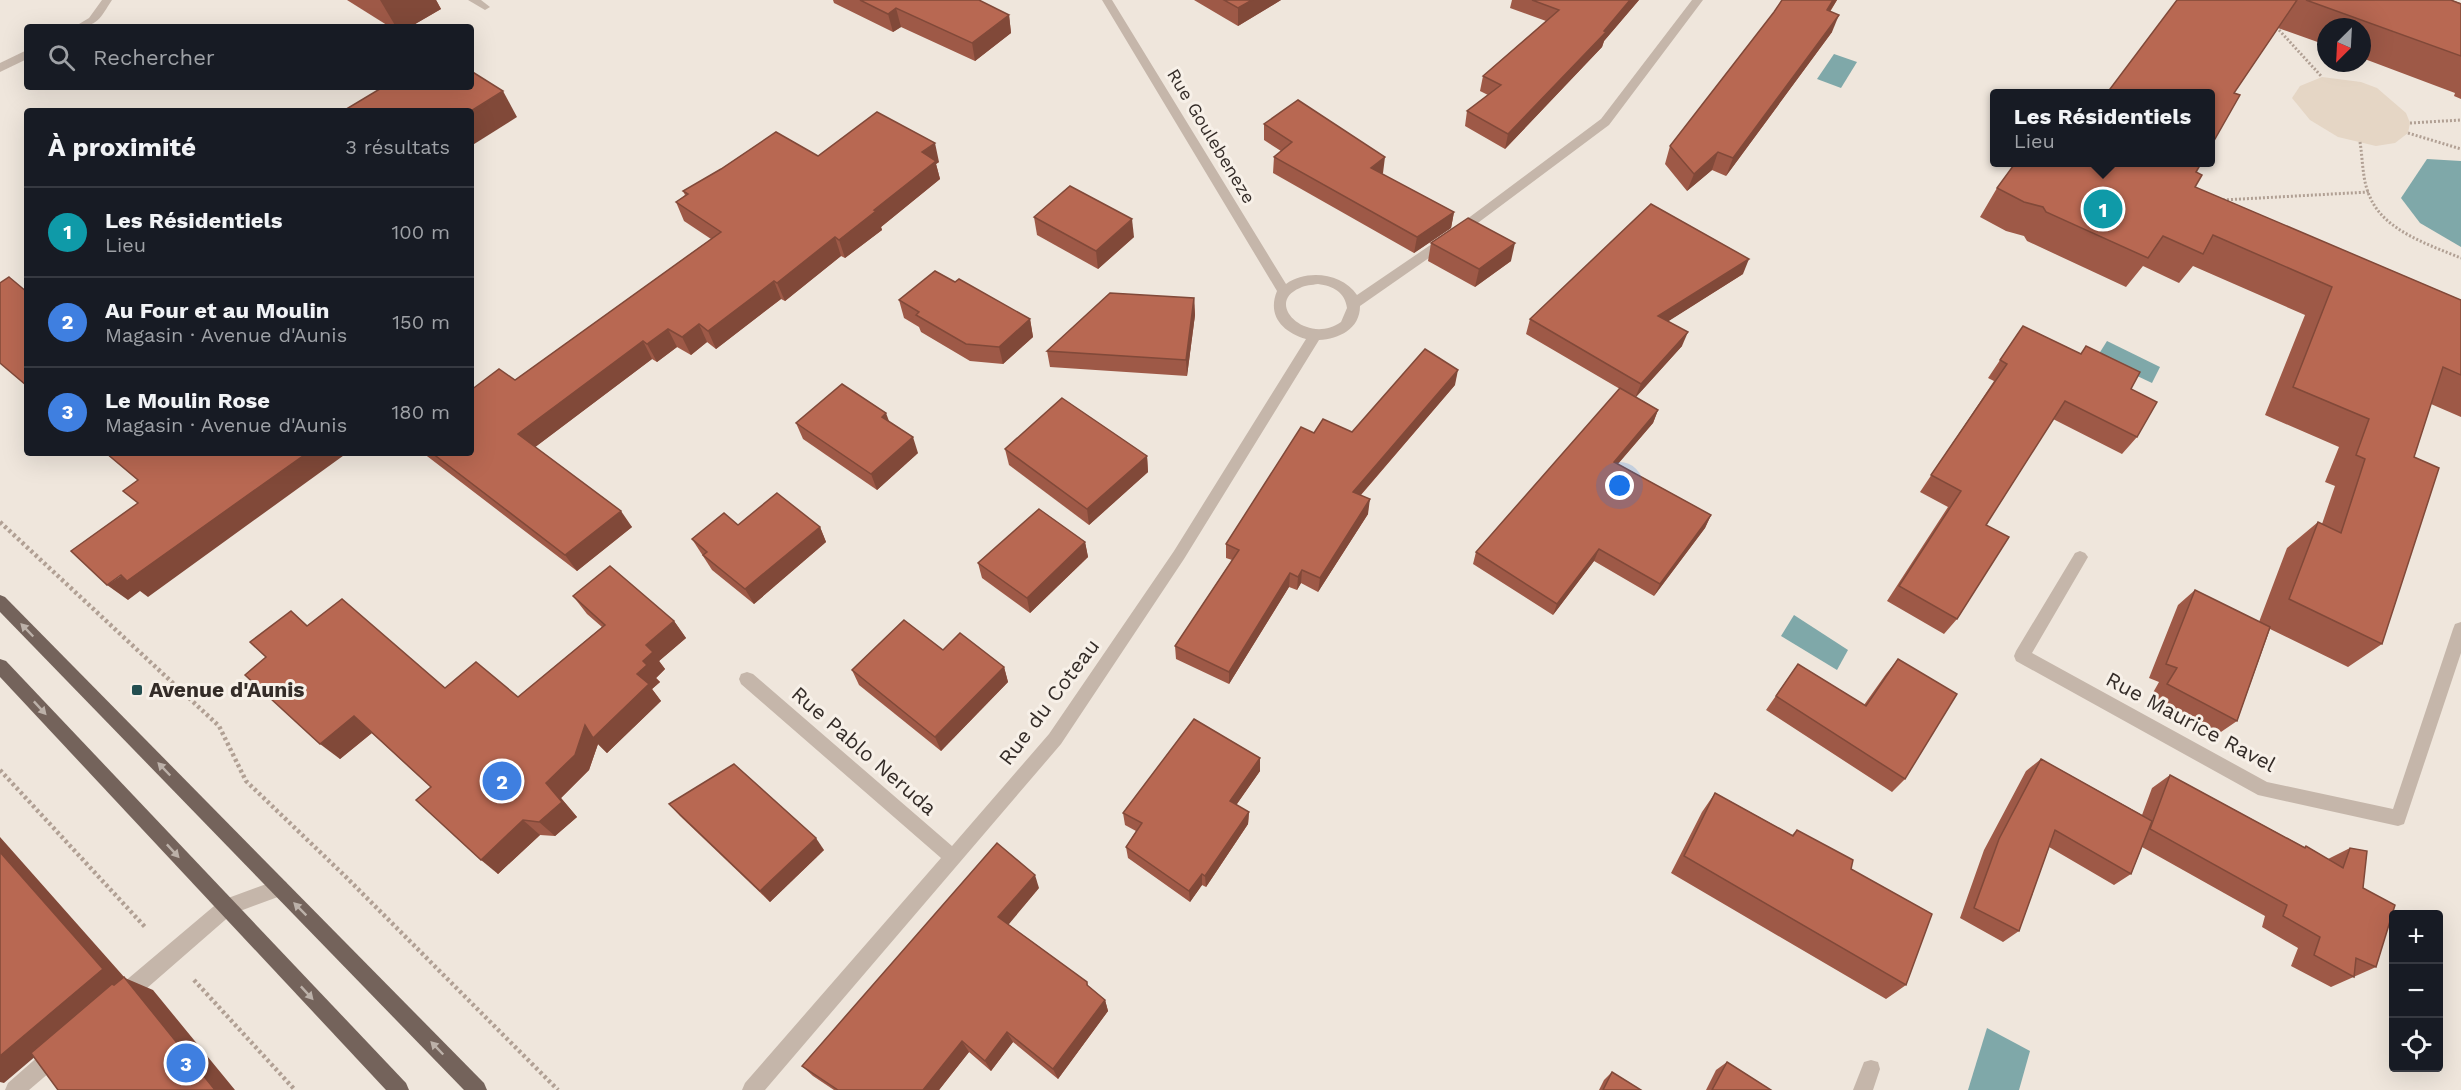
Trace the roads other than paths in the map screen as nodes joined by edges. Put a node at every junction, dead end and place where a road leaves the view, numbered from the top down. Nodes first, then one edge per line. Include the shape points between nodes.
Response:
1 (107, 0) edge
2 (472, 0) edge
3 (1107, 0) edge
4 (1698, 0) edge
5 (485, 8) dead end
6 (86, 24) edge
7 (24, 56) edge
8 (0, 68) edge
9 (1284, 291) junction
10 (1355, 303) junction
11 (1315, 335) junction
12 (2080, 557) dead end
13 (0, 602) edge
14 (2461, 629) edge
15 (0, 666) edge
16 (747, 679) dead end
17 (952, 857) junction
18 (280, 888) junction
19 (226, 907) junction
20 (110, 1007) edge
21 (67, 1045) edge
22 (1871, 1069) dead end
23 (15, 1090) edge
24 (399, 1090) edge
25 (477, 1090) edge
26 (752, 1090) edge
27 (1863, 1090) edge

1 - 6 street
2 - 5 street
3 - 9 street, Rue Goulebeneze
4 - 10 street via 1605,122
7 - 8 street
9 - 10 street via 1293,284 1318,279 1342,287
9 - 11 street via 1278,309 1282,318 1301,332
10 - 11 street via 1345,327
11 - 17 street, Rue du Coteau via 1179,555 1055,739
12 - 14 street, Rue Maurice Ravel via 2022,656 2264,789 2398,818
18 -> 13 main road
15 -> 19 main road
16 - 17 street, Rue Pablo Neruda
17 - 26 street, Rue du Coteau
18 - 19 street
25 -> 18 main road
19 - 20 street
19 -> 24 main road
21 - 23 street
22 - 27 street

